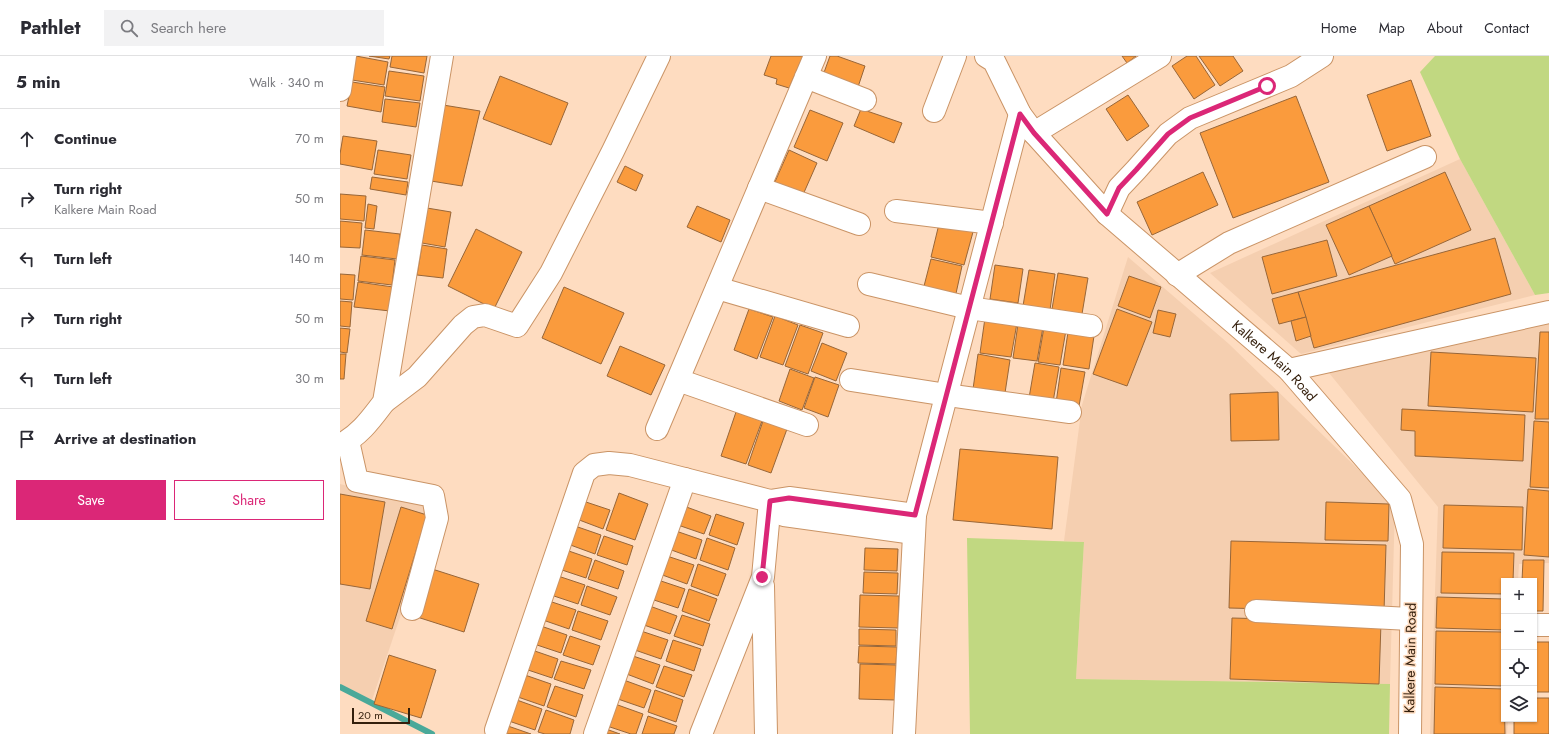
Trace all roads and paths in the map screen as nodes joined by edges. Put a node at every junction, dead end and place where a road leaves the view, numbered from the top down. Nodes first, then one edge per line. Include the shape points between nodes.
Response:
1 (345, 56) edge
2 (442, 56) edge
3 (659, 56) edge
4 (815, 56) edge
5 (955, 56) edge
6 (1160, 56) edge
7 (1322, 56) edge
8 (992, 58) edge
9 (806, 77) junction
10 (340, 90) edge
11 (865, 100) dead end
12 (934, 111) dead end
13 (1020, 114) junction
14 (1034, 133) junction
15 (1425, 157) dead end
16 (759, 188) junction
17 (896, 211) dead end
18 (1107, 214) junction
19 (992, 223) junction
20 (859, 224) dead end
21 (1177, 274) junction
22 (869, 284) dead end
23 (717, 288) junction
24 (969, 308) junction
25 (1549, 312) edge
26 (848, 326) dead end
27 (1091, 326) dead end
28 (1289, 370) junction
29 (678, 380) junction
30 (851, 380) dead end
31 (947, 395) junction
32 (384, 402) junction
33 (1070, 412) dead end
34 (807, 425) dead end
35 (657, 429) dead end
36 (344, 443) edge
37 (684, 479) junction
38 (770, 501) junction
39 (915, 524) junction
40 (762, 577) junction
41 (412, 609) dead end
42 (1256, 611) dead end
43 (1410, 619) junction
44 (1537, 625) edge
45 (1549, 625) edge
46 (496, 730) dead end
47 (595, 734) edge
48 (701, 734) edge
49 (766, 734) edge
50 (904, 734) edge
51 (1410, 734) edge

1 - 10 street
2 - 32 street
3 - 32 street via 551,273 517,326 484,315 473,317 417,377
4 - 9 street
5 - 12 street
6 - 14 street
7 - 18 street via 1291,76 1190,118 1168,134 1119,188
8 - 13 street, Kalkere Main Road
9 - 11 street
9 - 16 street
13 - 14 street, Kalkere Main Road
13 - 19 street
14 - 18 street, Kalkere Main Road
15 - 21 street via 1229,243
16 - 20 street
16 - 23 street
17 - 19 street
18 - 21 street, Kalkere Main Road
19 - 24 street
21 - 28 street, Kalkere Main Road
22 - 24 street
23 - 26 street
23 - 29 street
24 - 27 street
24 - 31 street
25 - 28 street
28 - 43 street, Kalkere Main Road via 1400,499 1412,544
29 - 34 street
29 - 35 street
30 - 31 street
31 - 33 street
31 - 39 street
32 - 36 street via 365,427
36 - 41 street via 357,481 433,496 437,518
37 - 38 street
37 - 46 street via 630,465 609,463 594,465 584,473
37 - 47 street
38 - 39 street via 784,515
38 - 40 street
39 - 50 street
40 - 48 street
40 - 49 street
42 - 43 street
43 - 51 street, Kalkere Main Road
44 - 45 street

